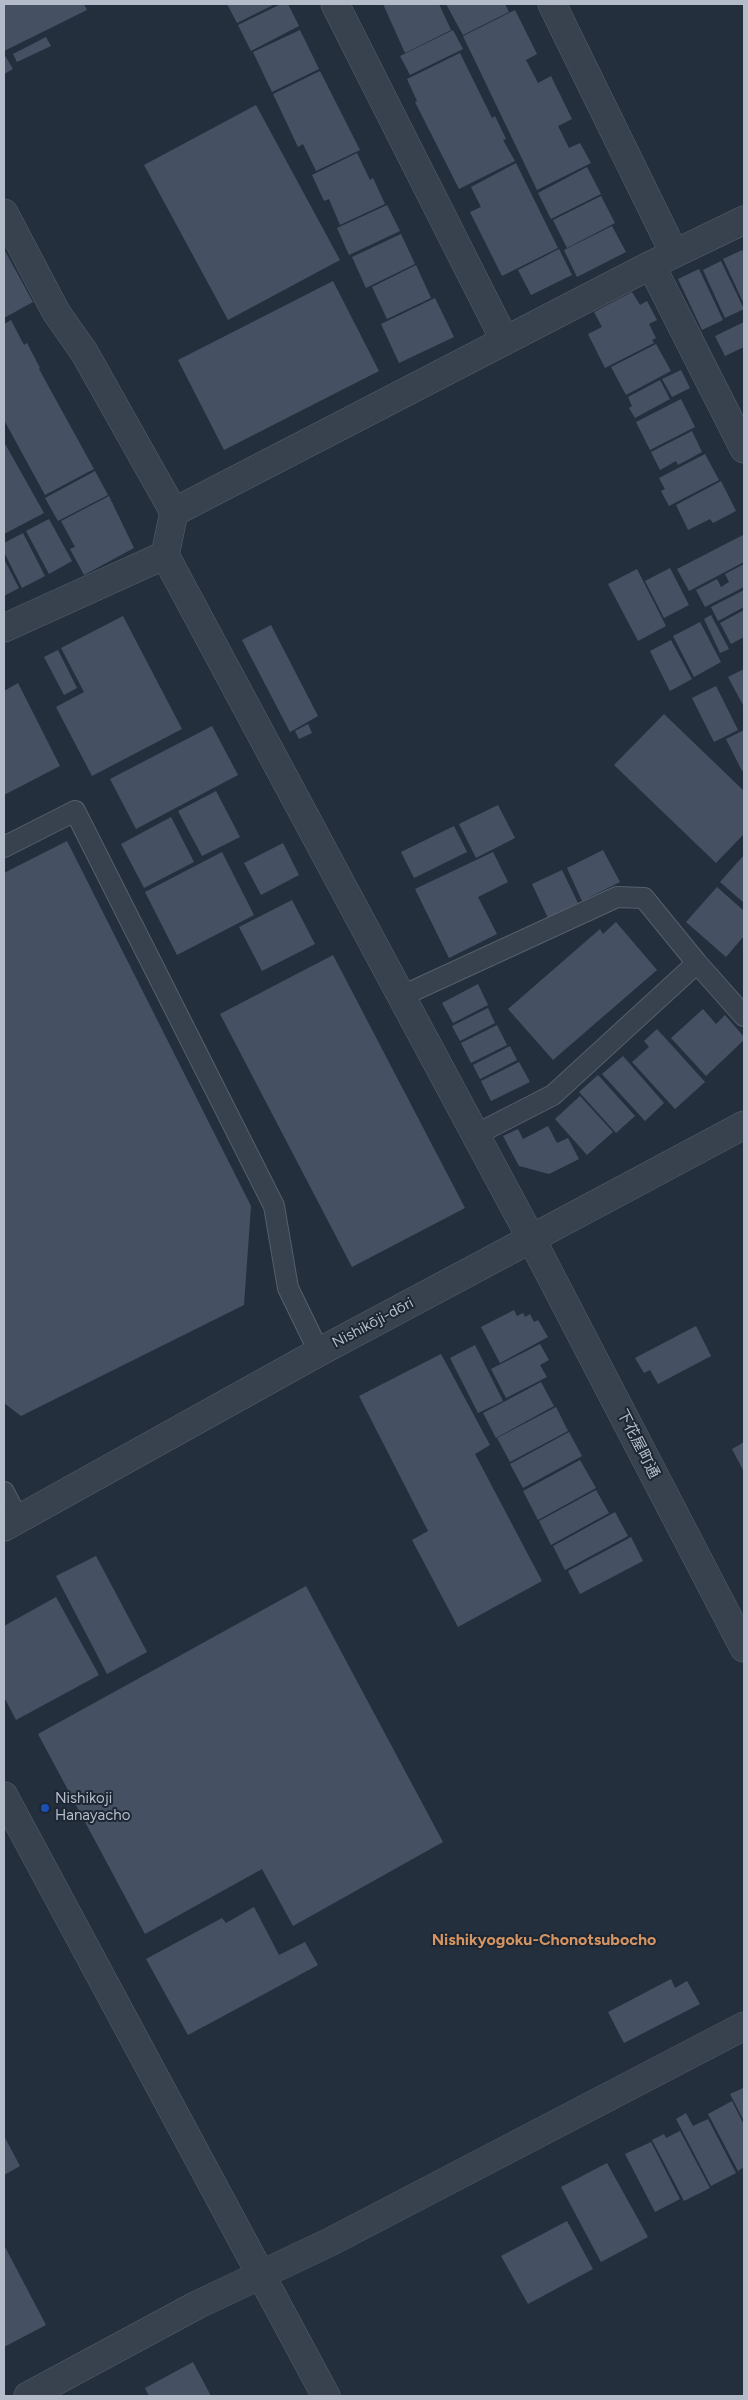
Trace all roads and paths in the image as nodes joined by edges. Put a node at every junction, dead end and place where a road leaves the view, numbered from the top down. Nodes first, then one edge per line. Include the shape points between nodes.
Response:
1 (335, 4) edge
2 (552, 4) edge
3 (4, 213) edge
4 (744, 220) edge
5 (663, 259) junction
6 (505, 341) junction
7 (744, 449) edge
8 (174, 512) junction
9 (165, 555) junction
10 (4, 628) edge
11 (4, 847) edge
12 (697, 963) junction
13 (402, 996) junction
14 (744, 1016) edge
15 (744, 1126) edge
16 (476, 1135) junction
17 (532, 1240) junction
18 (319, 1352) junction
19 (4, 1492) edge
20 (11, 1523) edge
21 (744, 1648) edge
22 (4, 1796) edge
23 (744, 2026) edge
24 (260, 2275) junction
25 (28, 2396) edge
26 (326, 2396) edge

1 - 6 street
2 - 5 street
3 - 8 street via 56,312 84,352
4 - 5 street
5 - 6 street
5 - 7 street
6 - 8 street
8 - 9 street
9 - 10 street
9 - 13 street, 下花屋町通
11 - 18 lane via 75,811 274,1206 288,1288
12 - 13 lane via 644,898 617,897
12 - 14 lane
12 - 16 lane via 553,1095
13 - 16 street, 下花屋町通
15 - 17 street, Nishikōji-dōri
16 - 17 street, 下花屋町通
17 - 18 street, Nishikōji-dōri
17 - 21 street, 下花屋町通
18 - 20 street, Nishikōji-dōri
19 - 20 lane
22 - 24 street
23 - 24 street via 330,2242
24 - 25 street via 197,2305
24 - 26 street

